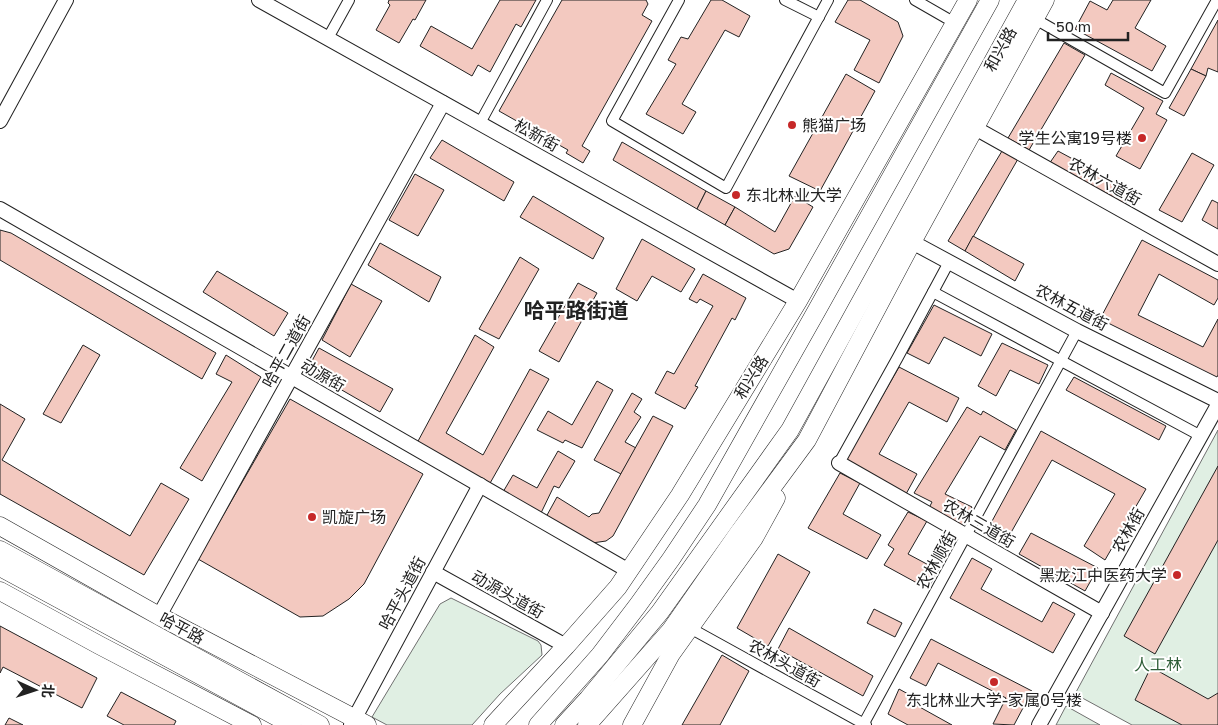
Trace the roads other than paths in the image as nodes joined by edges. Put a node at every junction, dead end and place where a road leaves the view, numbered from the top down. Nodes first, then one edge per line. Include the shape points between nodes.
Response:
1 (66, 0) edge
2 (259, 0) edge
3 (349, 0) edge
4 (547, 0) edge
5 (679, 0) edge
6 (785, 0) edge
7 (828, 0) edge
8 (915, 0) edge
9 (968, 0) edge
10 (990, 0) edge
11 (1027, 0) edge
12 (1045, 0) edge
13 (1217, 0) edge
14 (819, 17) junction
15 (1034, 20) junction
16 (955, 23) junction
17 (328, 38) junction
18 (443, 103) junction
19 (0, 121) edge
20 (480, 123) junction
21 (975, 128) junction
22 (0, 209) edge
23 (912, 242) junction
24 (949, 262) junction
25 (1218, 264) edge
26 (933, 292) junction
27 (803, 294) junction
28 (1077, 331) junction
29 (861, 338) junction
30 (1061, 361) junction
31 (292, 377) junction
32 (1218, 401) edge
33 (1218, 405) edge
34 (790, 430) junction
35 (1201, 436) junction
36 (807, 440) junction
37 (732, 462) junction
38 (839, 462) joint
39 (480, 485) junction
40 (4, 528) edge
41 (966, 536) junction
42 (0, 550) edge
43 (0, 567) edge
44 (629, 571) junction
45 (433, 572) junction
46 (51, 579) junction
47 (0, 591) edge
48 (1102, 613) junction
49 (159, 616) junction
50 (690, 628) junction
51 (99, 645) junction
52 (566, 646) junction
53 (357, 723) edge
54 (252, 725) edge
55 (292, 725) edge
56 (320, 725) edge
57 (493, 725) edge
58 (538, 725) edge
59 (564, 725) edge
60 (587, 725) edge
61 (632, 725) edge
62 (864, 725) edge
63 (1039, 725) edge

1 - 19 street
2 - 17 street, 松新街
3 - 17 street
4 - 20 street
5 - 14 street via 612,121 726,188
6 - 14 street
7 - 14 street
8 - 16 street
9 - 16 highway, 和兴路
10 - 37 highway
11 - 34 highway, 和兴路
12 - 15 highway, 和兴路
13 - 15 street via 1165,93
15 - 21 highway, 和兴路
16 - 27 highway, 和兴路
17 - 18 street, 松新街
18 - 20 street, 松新街
18 - 31 street, 哈平二道街
20 - 27 street, 松新街
21 - 23 highway, 和兴路
21 - 25 street, 农林六道街
22 - 31 street, 动源街
23 - 24 street, 农林五道街
23 - 29 highway, 和兴路
24 - 26 street
24 - 28 street, 农林五道街
26 - 30 street
26 - 38 street
27 - 37 highway
27 - 44 highway, 和兴路 via 680,495
28 - 30 street, 农林顺街
28 - 32 street, 农林五道街
29 - 34 highway
29 - 36 highway, 和兴路
30 - 35 street
30 - 41 street, 农林顺街
31 - 39 street, 动源街
31 - 49 street, 哈平二道街
33 - 35 street, 农林街
34 - 59 highway, 和兴路 via 660,612
35 - 48 street, 农林街
36 - 50 highway, 和兴路 via 754,538
36 - 60 highway, 和兴路 via 671,630
37 - 58 highway via 707,505 638,605 600,655
38 - 41 street, 农林三道街
39 - 44 street, 动源街
39 - 45 street, 哈平头道街
40 - 46 highway
40 - 49 highway, 哈平路
41 - 48 street, 农林三道街
41 - 62 street, 农林顺街
42 - 46 highway, 哈平路
43 - 51 highway
43 - 55 highway, 哈平路
44 - 52 highway, 和兴路
45 - 52 street, 动源头道街
45 - 53 street, 哈平头道街
46 - 56 highway, 哈平路
47 - 51 highway
48 - 63 street, 农林街
49 - 53 highway, 哈平路
50 - 61 highway, 和兴路 via 671,654
50 - 62 street, 农林头道街
51 - 54 highway
52 - 57 highway, 和兴路

